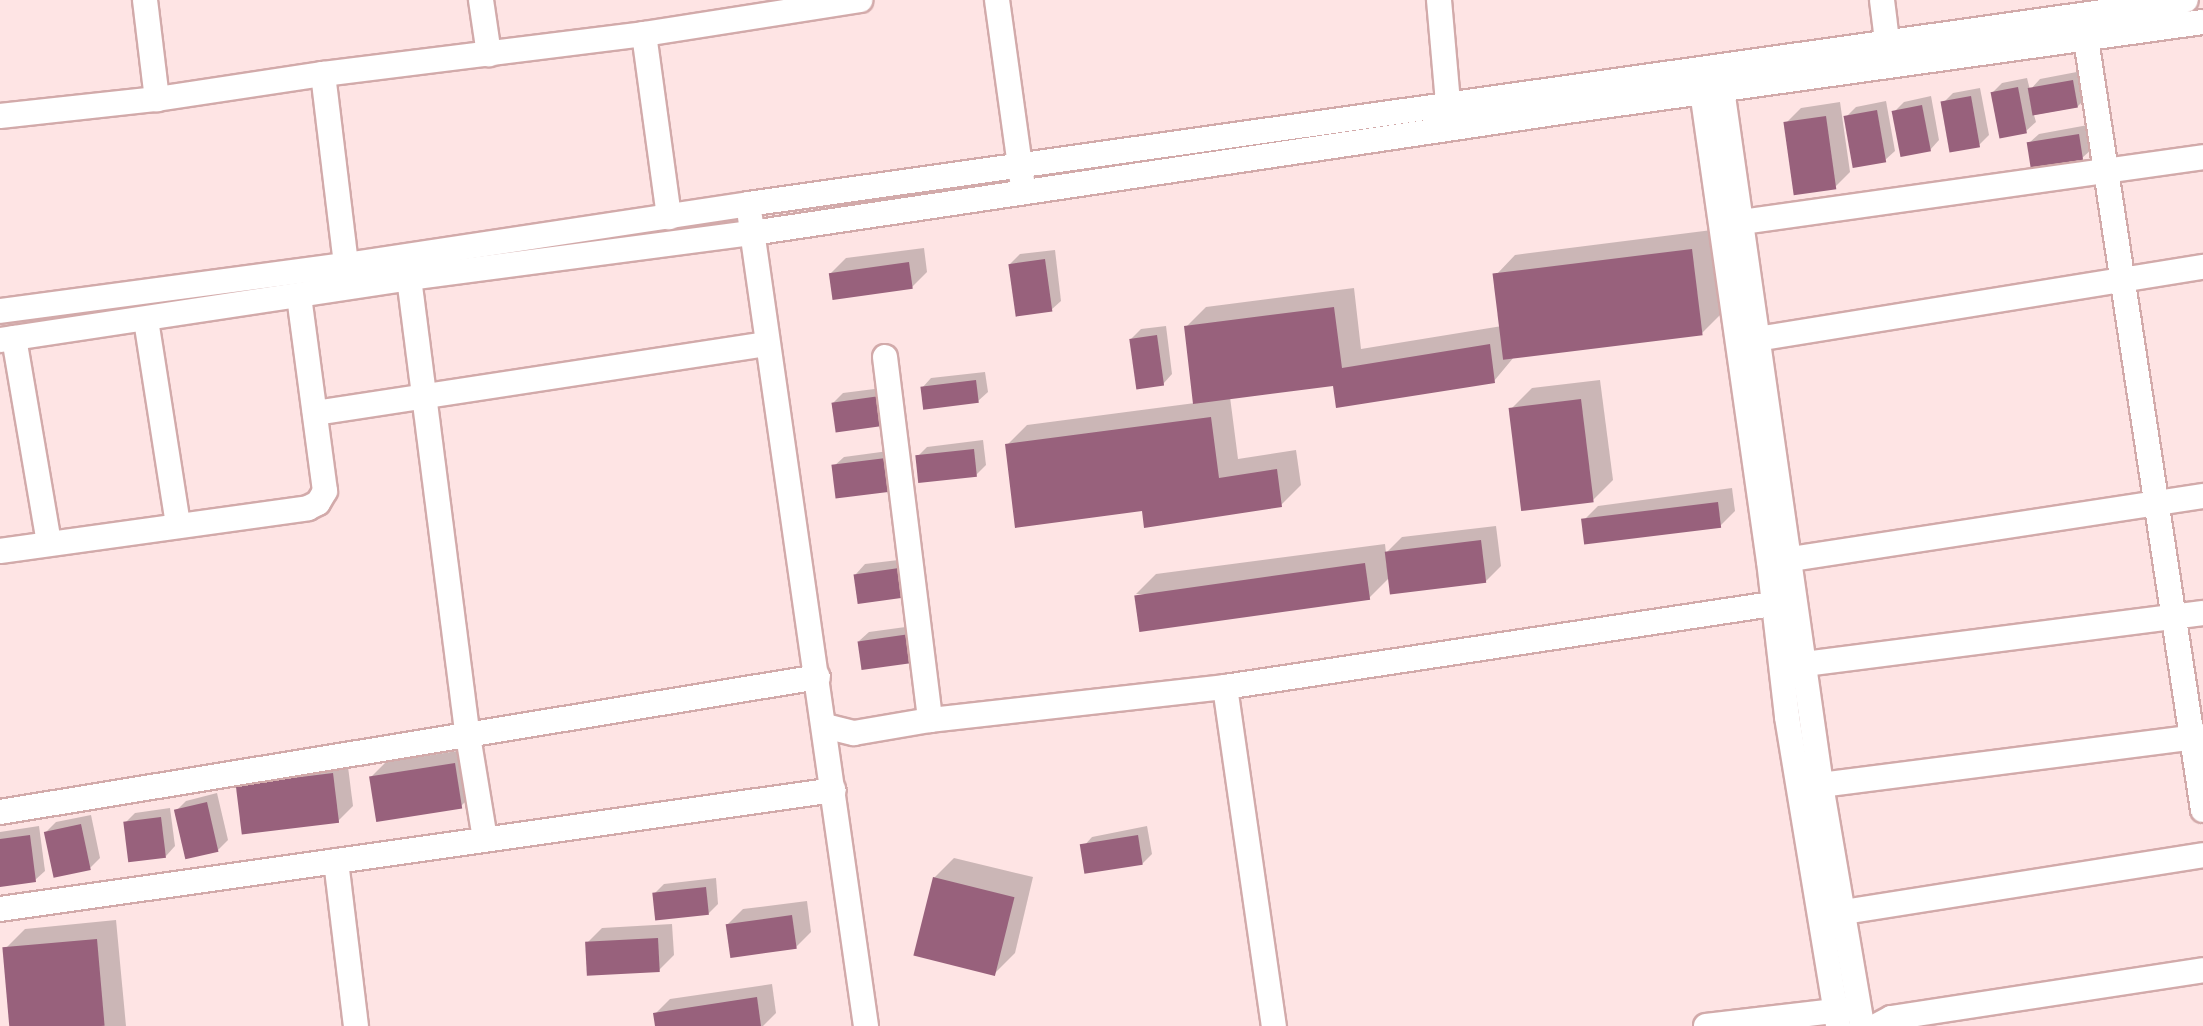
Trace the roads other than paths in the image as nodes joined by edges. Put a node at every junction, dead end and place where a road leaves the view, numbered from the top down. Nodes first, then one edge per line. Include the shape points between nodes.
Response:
1 (145, 0) edge
2 (481, 0) edge
3 (860, 0) edge
4 (997, 0) edge
5 (1439, 0) edge
6 (1882, 0) edge
7 (2186, 0) edge
8 (819, 3) edge
9 (2203, 22) edge
10 (2085, 28) junction
11 (644, 34) junction
12 (1887, 41) junction
13 (489, 54) junction
14 (323, 74) junction
15 (1710, 80) junction
16 (157, 99) junction
17 (1448, 103) junction
18 (0, 116) edge
19 (2203, 157) edge
20 (1019, 166) junction
21 (2107, 169) junction
22 (1025, 191) junction
23 (748, 204) junction
24 (669, 217) junction
25 (1742, 222) junction
26 (752, 233) junction
27 (346, 265) junction
28 (2203, 267) edge
29 (409, 278) junction
30 (2123, 279) junction
31 (299, 296) junction
32 (0, 311) edge
33 (146, 320) junction
34 (7, 339) edge
35 (1757, 339) junction
36 (767, 344) junction
37 (885, 357) dead end
38 (423, 398) junction
39 (315, 413) junction
40 (2203, 496) edge
41 (2154, 502) junction
42 (178, 524) junction
43 (49, 543) junction
44 (0, 551) edge
45 (1791, 559) junction
46 (1772, 604) junction
47 (2203, 613) edge
48 (2173, 618) junction
49 (1805, 664) junction
50 (818, 677) junction
51 (1225, 687) junction
52 (930, 720) junction
53 (825, 726) junction
54 (468, 736) junction
55 (2198, 737) edge
56 (1821, 785) junction
57 (834, 790) junction
58 (2203, 810) edge
59 (0, 812) edge
60 (485, 839) junction
61 (2203, 855) edge
62 (336, 861) junction
63 (0, 909) edge
64 (1844, 912) junction
65 (2203, 970) edge
66 (1849, 1018) edge
67 (1884, 1022) edge
68 (356, 1026) edge
69 (866, 1026) edge
70 (1274, 1026) edge
71 (1706, 1026) edge

1 - 16 street
2 - 13 street
3 - 8 street
4 - 20 street
5 - 17 street
6 - 12 street
7 - 10 street
8 - 11 street
9 - 10 street
10 - 12 street
10 - 15 street
10 - 21 street
11 - 13 street
11 - 24 street
12 - 15 street
13 - 14 street
14 - 16 street
14 - 27 street
15 - 17 street
15 - 22 street
15 - 25 street
15 - 46 street
16 - 18 street
17 - 20 street
19 - 21 street
20 - 22 street
20 - 23 street
21 - 25 street
21 - 30 street
22 - 26 street
23 - 24 street
23 - 26 street
24 - 27 street
25 - 35 street
26 - 29 street
26 - 36 street
27 - 32 street
28 - 30 street
29 - 31 street
29 - 38 street
30 - 35 street
30 - 41 street
31 - 33 street
31 - 39 street
33 - 34 street
33 - 42 street
34 - 43 street
35 - 45 street
36 - 38 street
36 - 50 street
37 - 52 street
38 - 39 street
38 - 54 street
39 - 42 street via 325,491 318,503
40 - 41 street
41 - 45 street
41 - 48 street
42 - 43 street
43 - 44 street
45 - 49 street
46 - 51 street
46 - 66 street via 1787,717
47 - 48 street
48 - 49 street
48 - 55 street
49 - 56 street
50 - 53 street
50 - 54 street
51 - 52 street
51 - 70 street
52 - 53 street via 854,733
53 - 57 street
54 - 59 street
54 - 60 street
55 - 56 street
55 - 58 street
56 - 64 street
57 - 60 street
57 - 69 street
60 - 62 street
61 - 64 street
62 - 63 street
62 - 68 street
64 - 66 street
65 - 67 street
66 - 67 street
66 - 71 street

